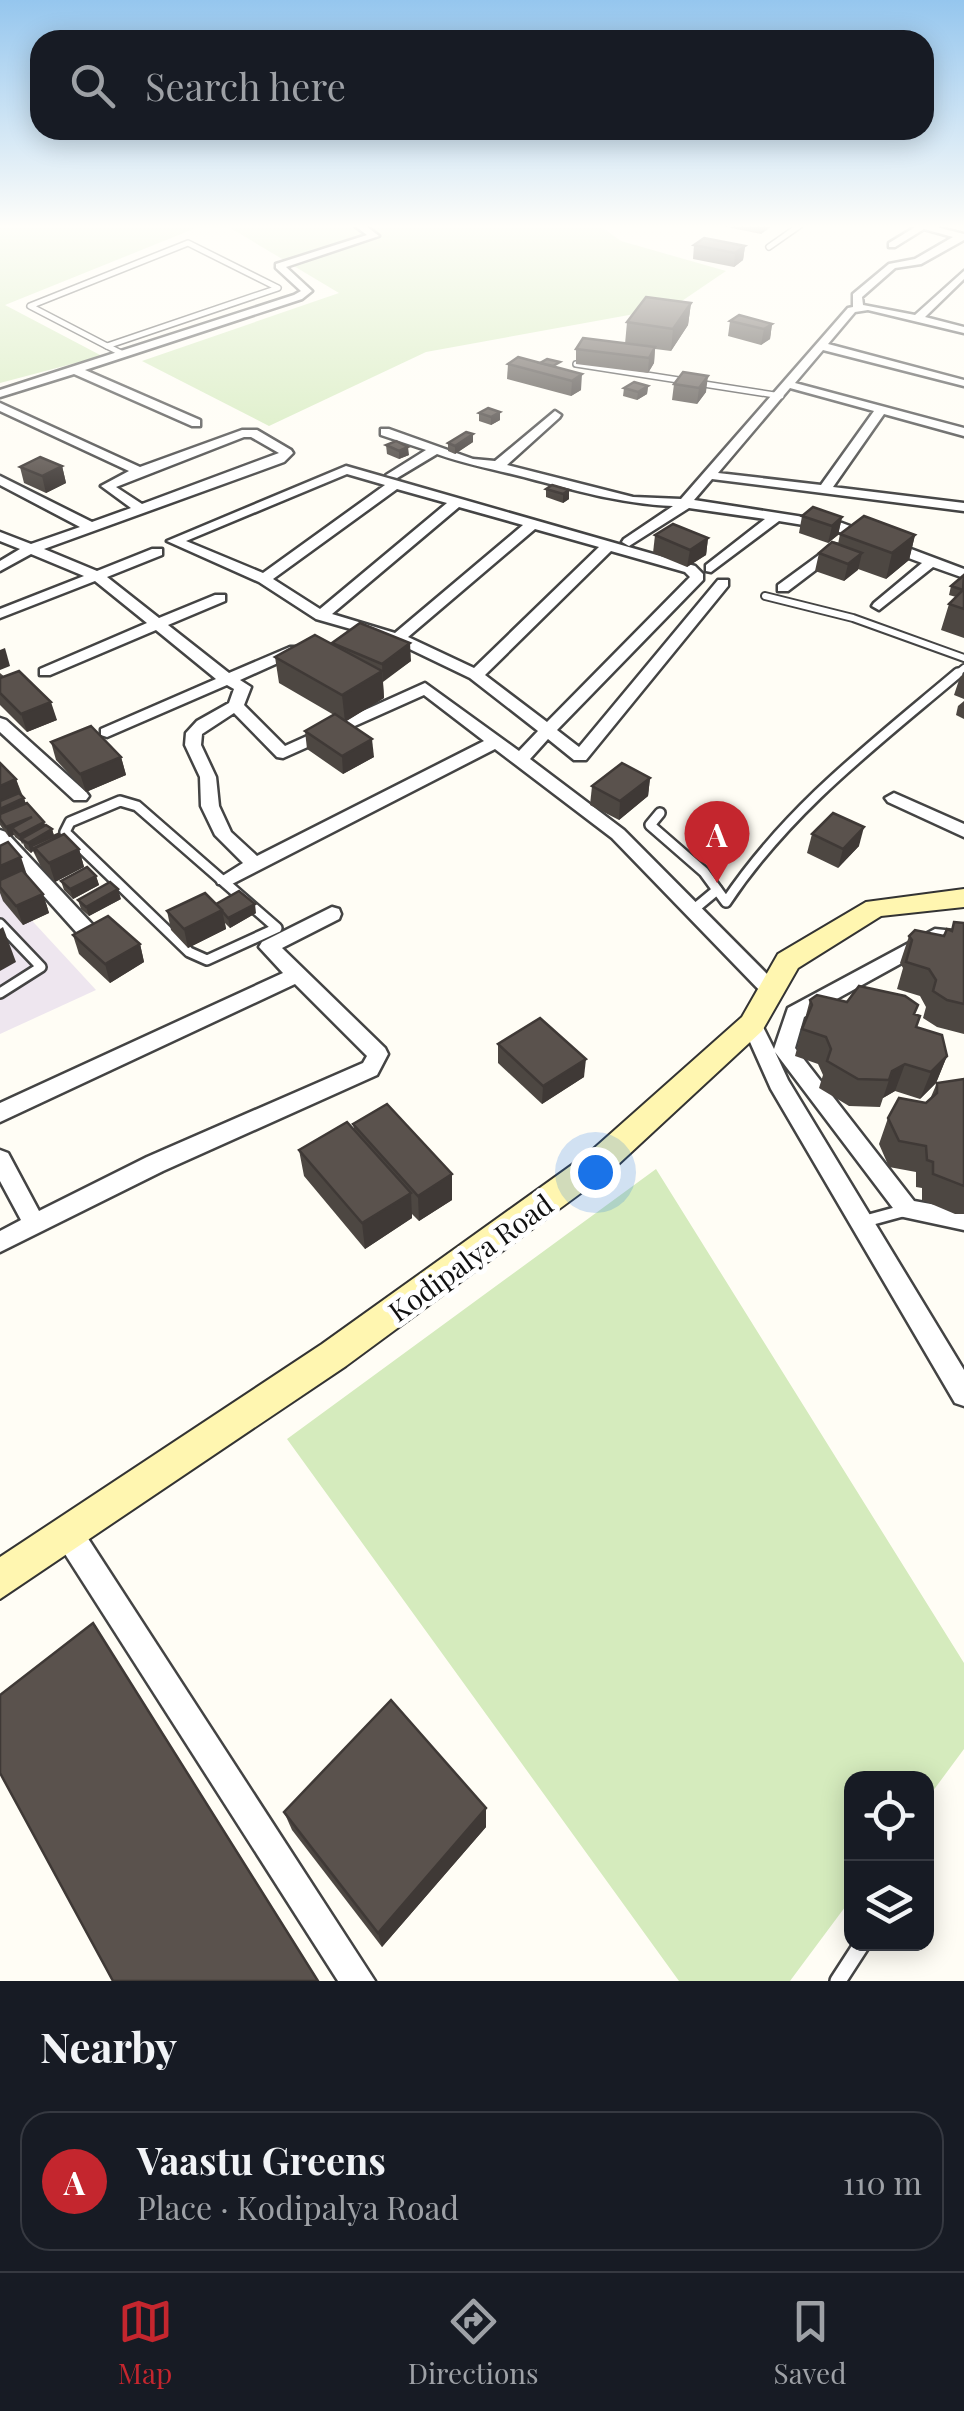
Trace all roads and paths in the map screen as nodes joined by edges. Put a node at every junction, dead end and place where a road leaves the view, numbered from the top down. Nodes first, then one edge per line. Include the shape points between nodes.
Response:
1 (54, 318) edge
2 (188, 318) edge
3 (233, 318) edge
4 (848, 318) edge
5 (915, 318) edge
6 (918, 319) joint
7 (964, 330) edge
8 (106, 346) junction
9 (822, 346) junction
10 (123, 354) junction
11 (576, 364) edge
12 (75, 370) junction
13 (964, 383) edge
14 (786, 390) junction
15 (0, 394) edge
16 (0, 407) edge
17 (881, 409) junction
18 (554, 415) dead end
19 (196, 423) dead end
20 (384, 432) dead end
21 (964, 432) edge
22 (436, 450) junction
23 (500, 466) junction
24 (139, 471) junction
25 (707, 475) junction
26 (394, 479) junction
27 (0, 480) edge
28 (824, 491) junction
29 (458, 502) junction
30 (685, 504) junction
31 (964, 507) edge
32 (143, 511) junction
33 (776, 518) junction
34 (534, 523) junction
35 (93, 528) junction
36 (856, 534) junction
37 (0, 536) edge
38 (629, 542) dead end
39 (609, 546) junction
40 (28, 550) junction
41 (157, 552) dead end
42 (930, 563) junction
43 (0, 567) edge
44 (711, 568) dead end
45 (964, 574) edge
46 (96, 576) junction
47 (264, 579) junction
48 (722, 583) dead end
49 (783, 588) dead end
50 (765, 596) dead end
51 (220, 598) dead end
52 (879, 606) dead end
53 (0, 614) edge
54 (322, 616) junction
55 (156, 624) junction
56 (398, 638) junction
57 (295, 650) edge
58 (964, 658) edge
59 (964, 668) edge
60 (45, 672) dead end
61 (476, 675) junction
62 (226, 679) junction
63 (236, 706) junction
64 (0, 723) edge
65 (550, 728) junction
66 (107, 732) dead end
67 (497, 741) junction
68 (520, 759) junction
69 (80, 796) dead end
70 (894, 798) dead end
71 (660, 813) dead end
72 (964, 831) edge
73 (0, 836) edge
74 (255, 864) junction
75 (224, 880) junction
76 (717, 890) junction
77 (964, 898) edge
78 (692, 910) junction
79 (332, 914) dead end
80 (0, 924) edge
81 (85, 929) edge
82 (964, 939) edge
83 (295, 976) junction
84 (770, 990) junction
85 (0, 993) edge
86 (752, 1024) junction
87 (0, 1113) edge
88 (0, 1159) edge
89 (906, 1210) junction
90 (964, 1220) edge
91 (862, 1222) junction
92 (35, 1225) junction
93 (0, 1242) edge
94 (964, 1394) edge
95 (68, 1533) junction
96 (0, 1580) edge
97 (857, 1951) edge
98 (358, 1981) edge
99 (838, 1981) edge

1 - 8 lane
2 - 8 lane
3 - 10 street
4 - 9 street
5 - 6 street
6 - 7 street
8 - 10 lane
9 - 13 street
9 - 14 street
10 - 12 street
11 - 14 lane
12 - 15 street
12 - 19 street
14 - 17 street
14 - 25 street
16 - 24 street
17 - 21 street
17 - 28 street
18 - 23 street
20 - 22 street
22 - 23 street
22 - 26 street
23 - 30 street via 633,501
24 - 32 street via 107,486
24 - 32 street via 242,434 253,433 286,453
25 - 28 street
25 - 30 street
26 - 29 street
26 - 47 street
26 - 47 street via 346,470 174,541
27 - 35 street
28 - 31 street
29 - 34 street
29 - 54 street
30 - 33 street
30 - 38 street
32 - 35 street
33 - 36 street
33 - 44 street
34 - 39 street
34 - 56 street
35 - 40 street
36 - 42 street
36 - 49 street
37 - 40 street
39 - 61 street
39 - 65 street via 698,577
40 - 43 street
40 - 46 street
41 - 46 street
42 - 45 street
42 - 52 street
46 - 53 street
46 - 55 street
47 - 54 street
48 - 65 street via 580,756
50 - 58 lane
51 - 55 street
54 - 56 street
55 - 60 street
55 - 62 street
56 - 61 street
57 - 62 street
59 - 76 lane via 792,816 751,860 726,902
61 - 65 street
62 - 63 street via 243,686
62 - 66 street
63 - 67 street via 282,752 425,688
63 - 74 street via 202,724 193,745 224,835
64 - 69 street
65 - 68 street
67 - 68 street
67 - 74 street
68 - 78 street via 618,834
70 - 72 street
71 - 76 lane via 650,825
73 - 81 street
74 - 75 street
75 - 75 lane via 277,928 208,960 188,952 65,832 70,822 120,801 137,806
76 - 78 lane
77 - 84 main road, Kodipalya Road via 875,908 788,961
78 - 84 street
79 - 83 street via 269,947
80 - 85 lane via 41,967
82 - 89 street via 935,936 795,1013 784,1049
83 - 87 street
83 - 92 street via 378,1054 370,1069
84 - 86 main road, Kodipalya Road
86 - 91 street via 779,1083
86 - 95 main road, Kodipalya Road via 601,1162 334,1356
88 - 92 street
89 - 90 street
89 - 91 lane
91 - 94 street
92 - 93 street
95 - 96 main road, Kodipalya Road
95 - 98 street
97 - 99 lane

